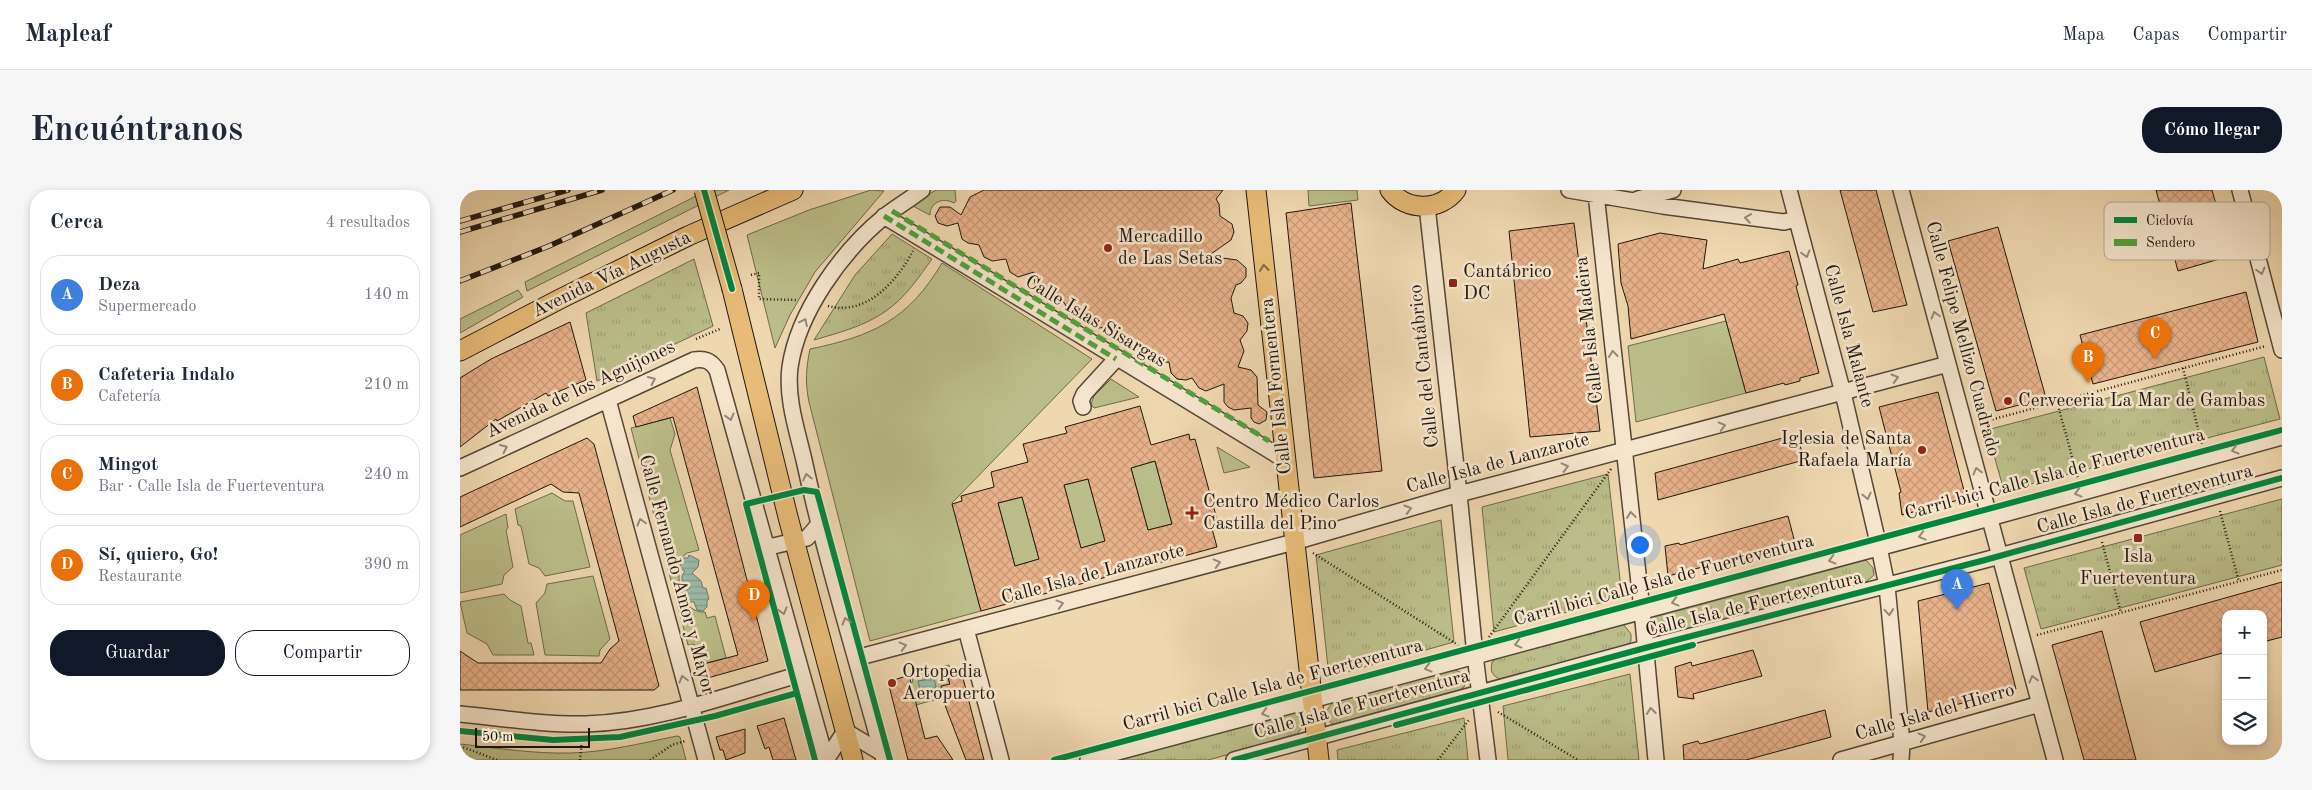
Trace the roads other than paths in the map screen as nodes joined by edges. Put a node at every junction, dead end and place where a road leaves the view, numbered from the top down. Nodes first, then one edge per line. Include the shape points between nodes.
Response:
1 (704, 190) edge
2 (793, 190) edge
3 (922, 190) edge
4 (1256, 190) edge
5 (1390, 190) edge
6 (1456, 190) edge
7 (1569, 190) edge
8 (1673, 190) edge
9 (1789, 190) edge
10 (1901, 190) edge
11 (1596, 194) junction
12 (1634, 200) junction
13 (1427, 206) junction
14 (888, 214) junction
15 (1796, 219) junction
16 (2258, 260) edge
17 (2281, 346) edge
18 (460, 351) edge
19 (1116, 359) junction
20 (1948, 364) junction
21 (1843, 393) junction
22 (608, 400) junction
23 (1083, 407) dead end
24 (2282, 437) edge
25 (1269, 441) dead end
26 (1624, 452) junction
27 (1285, 460) junction
28 (460, 468) edge
29 (2282, 478) edge
30 (1459, 494) junction
31 (1990, 518) junction
32 (818, 524) junction
33 (794, 540) junction
34 (1294, 542) junction
35 (1880, 547) junction
36 (765, 548) junction
37 (2000, 556) junction
38 (1887, 586) junction
39 (1642, 610) junction
40 (966, 629) junction
41 (1645, 648) junction
42 (1474, 650) junction
43 (856, 658) junction
44 (801, 674) junction
45 (1482, 698) junction
46 (1312, 700) junction
47 (2040, 704) junction
48 (690, 706) junction
49 (460, 714) edge
50 (844, 731) junction
51 (1317, 738) junction
52 (1902, 743) junction
53 (883, 756) edge
54 (706, 760) edge
55 (826, 760) edge
56 (853, 760) edge
57 (1002, 760) edge
58 (1088, 760) edge
59 (1234, 760) edge
60 (1319, 760) edge
61 (1488, 760) edge
62 (1656, 760) edge
63 (1841, 760) edge
64 (1901, 760) edge
65 (2055, 760) edge

1 - 33 main road, bridge
2 - 18 main road, Avenida Vía Augusta via 688,236
3 - 14 street
27 -> 4 main road, Calle Isla Formentera
5 - 13 main road via 1414,206
6 - 13 main road via 1446,200
7 - 11 street
8 - 12 street
9 - 15 street, Calle Isla Malante
20 -> 10 street, Calle Felipe Mellizo Cuadrado
11 - 12 street
26 -> 11 street, Calle Isla Madeira
15 -> 12 street via 1784,222
13 - 30 street, Calle del Cantábrico
14 - 19 street, Calle Islas Sisargas via 920,239
14 - 25 street, Calle Islas Sisargas
32 -> 14 street via 790,400 794,350 806,315 828,280 862,237
15 -> 21 street, Calle Isla Malante
16 -> 17 street
19 - 23 street via 1084,394
19 - 27 street, Calle Islas Sisargas
21 -> 20 street, Calle Isla de Lanzarote
31 -> 20 street, Calle Felipe Mellizo Cuadrado
26 -> 21 street, Calle Isla de Lanzarote
21 -> 35 street, Calle Isla Malante
28 -> 22 street, Avenida de los Aguijones
22 -> 36 street, Avenida de los Aguijones via 694,360 707,360 717,370
48 -> 22 street, Calle Fernando Amor y Mayor
24 -> 31 street, Calle Isla de Fuerteventura
30 -> 26 street, Calle Isla de Lanzarote
39 -> 26 street, Calle Isla Madeira
27 - 34 main road, Calle Isla Formentera
29 - 37 street, Calle Isla de Fuerteventura
34 -> 30 street, Calle Isla de Lanzarote
30 - 42 street, Calle del Cantábrico
31 -> 35 street, Calle Isla de Fuerteventura
31 - 37 street, Calle Felipe Mellizo Cuadrado
32 - 33 street via 807,538
43 -> 32 street
33 - 36 street
33 - 50 main road
40 -> 34 street, Calle Isla de Lanzarote
34 - 46 main road, Calle Isla Formentera
35 - 38 street, Calle Isla Malante
35 -> 39 street, Calle Isla de Fuerteventura
36 -> 44 street
37 - 38 street, Calle Isla de Fuerteventura
47 -> 37 street, Calle Felipe Mellizo Cuadrado
38 - 41 street, Calle Isla de Fuerteventura
38 -> 52 street, Calle Isla Malante
39 - 41 street, Calle Isla Madeira
39 -> 42 street, Calle Isla de Fuerteventura
43 -> 40 street, Calle Isla de Lanzarote
40 - 57 street
41 - 45 street, Calle Isla de Fuerteventura
62 -> 41 street, Calle Isla Madeira
42 - 45 street, Calle del Cantábrico
42 -> 46 street, Calle Isla de Fuerteventura
43 - 53 street
44 - 48 street
44 - 55 street
45 - 51 street, Calle Isla de Fuerteventura
45 - 61 street, Calle del Cantábrico
46 - 51 main road, Calle Isla Formentera
46 -> 58 street, Calle Isla de Fuerteventura
52 -> 47 street, Calle Isla del Hierro
47 - 65 street, Calle Felipe Mellizo Cuadrado
48 - 49 street via 631,719 586,724
48 - 54 street, Calle Fernando Amor y Mayor
50 - 53 street
50 - 55 street
50 - 56 main road
51 - 59 street, Calle Isla de Fuerteventura
51 - 60 main road, Calle Isla Formentera
52 - 63 street, Calle Isla del Hierro
52 - 64 street, Calle Isla Malante

